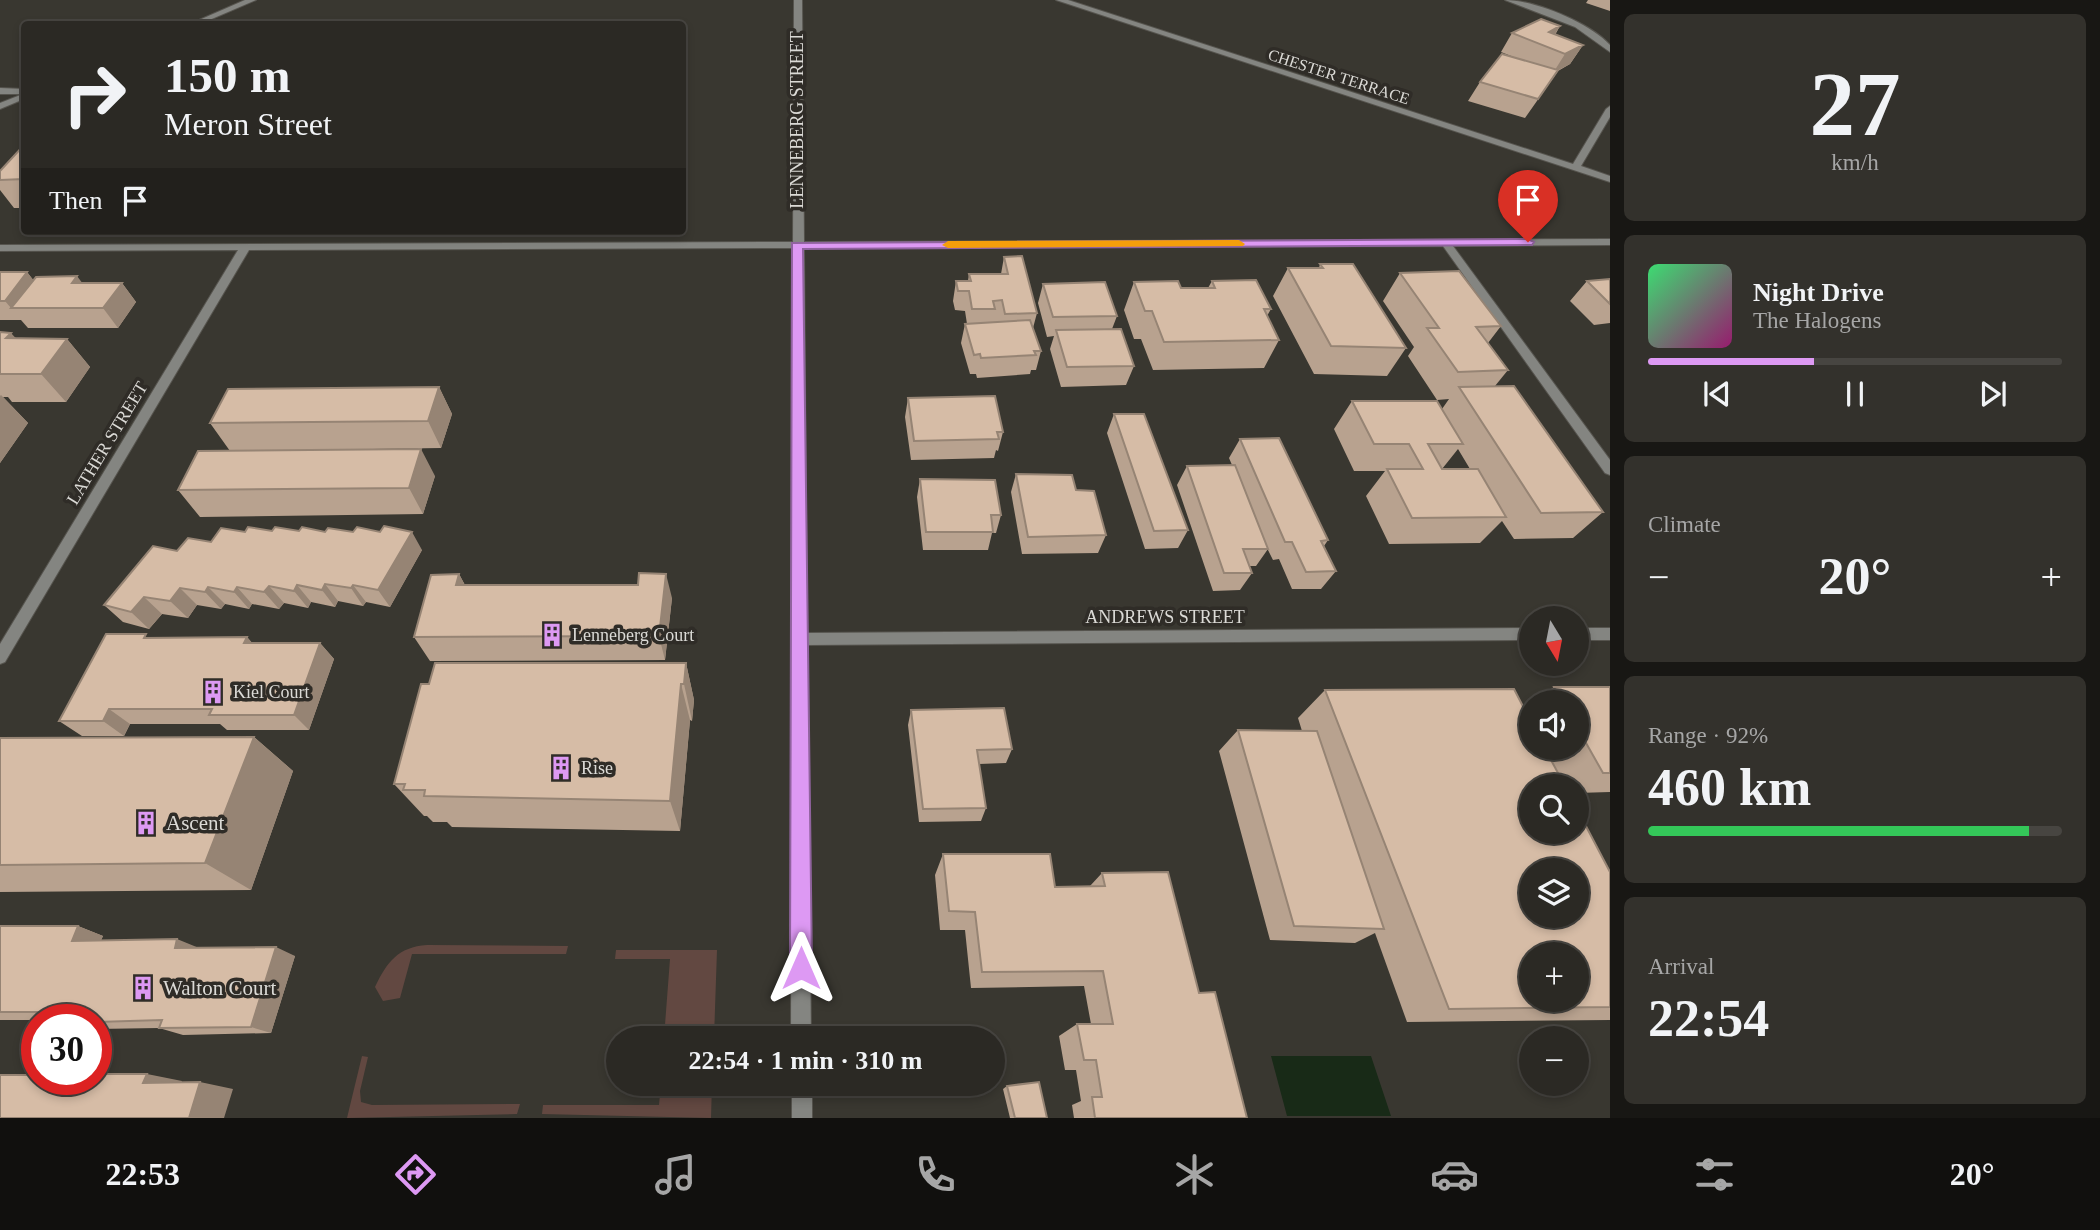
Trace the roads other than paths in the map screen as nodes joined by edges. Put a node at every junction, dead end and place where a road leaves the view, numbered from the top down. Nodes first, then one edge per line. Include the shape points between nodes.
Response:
1 (252, 0) edge
2 (797, 0) edge
3 (1060, 0) edge
4 (1509, 0) edge
5 (201, 21) edge
6 (1610, 50) edge
7 (0, 91) edge
8 (21, 94) edge
9 (21, 96) edge
10 (0, 106) edge
11 (1610, 109) edge
12 (1576, 167) junction
13 (1610, 179) edge
14 (1610, 242) edge
15 (1446, 243) junction
16 (797, 245) junction
17 (0, 248) edge
18 (245, 248) junction
19 (1610, 470) edge
20 (1519, 634) edge
21 (1589, 634) edge
22 (1610, 634) edge
23 (799, 639) junction
24 (0, 657) edge
25 (802, 1026) edge
26 (802, 1096) edge
27 (802, 1118) edge

1 - 5 street
2 - 16 street, LENNEBERG STREET
3 - 12 street, CHESTER TERRACE
4 - 6 street via 1558,16 1605,42
7 - 8 street
9 - 10 street
11 - 12 street
12 - 13 street, CHESTER TERRACE
14 - 15 street
15 - 16 street
15 - 19 street
16 - 18 street
16 - 23 street, LENNEBERG STREET
17 - 18 street
18 - 24 street, LATHER STREET
20 - 23 street, ANDREWS STREET
21 - 22 street
23 - 25 street, LENNEBERG STREET
26 - 27 street

